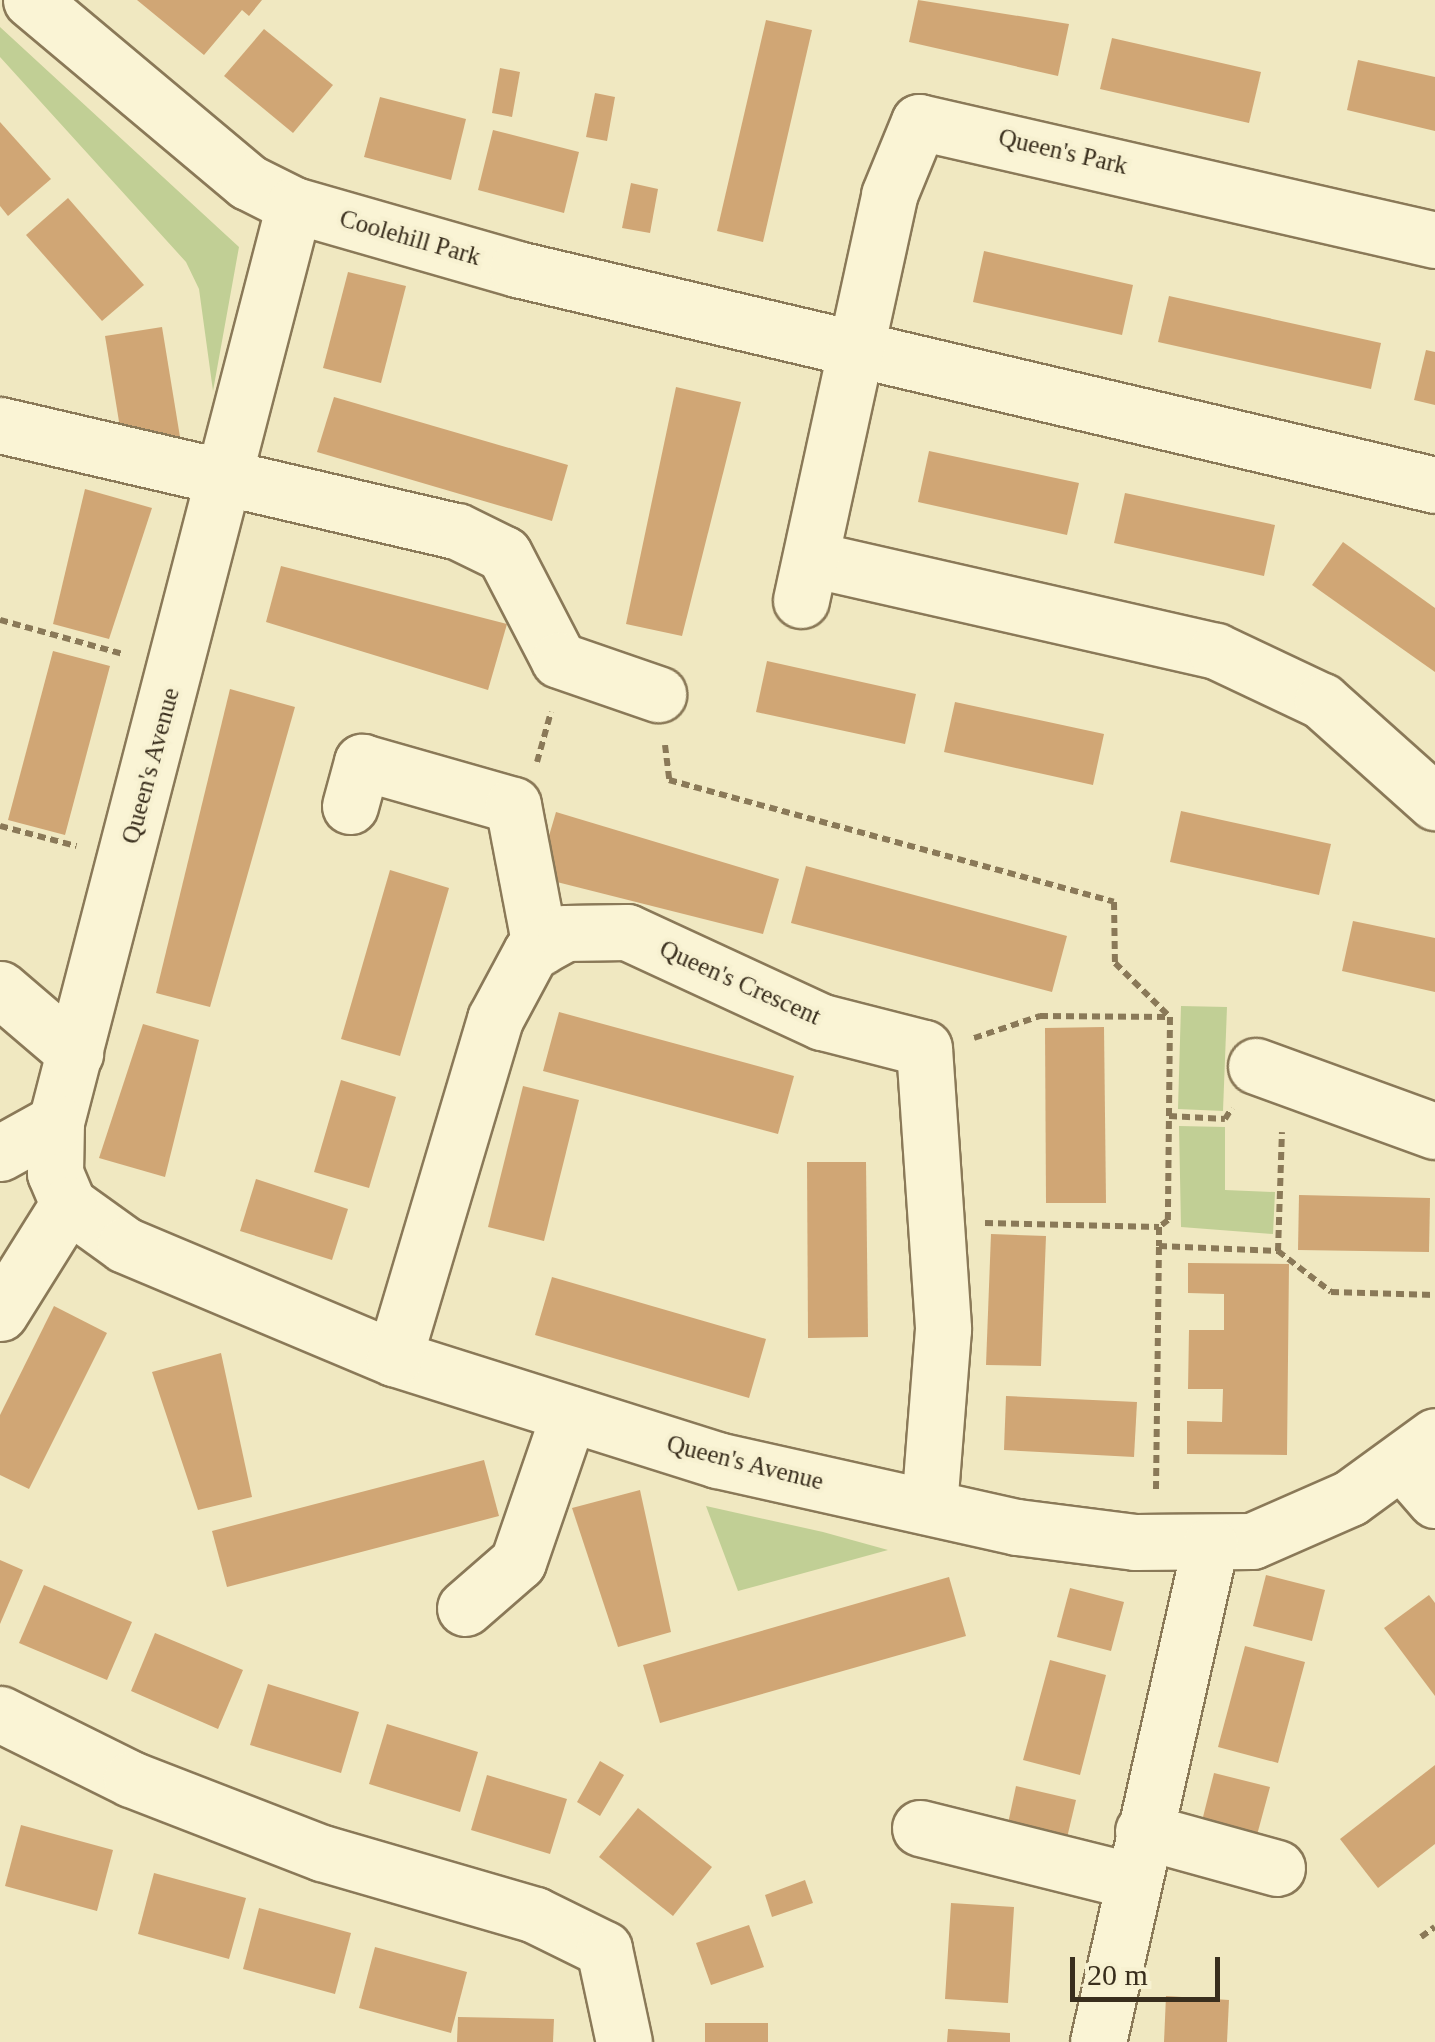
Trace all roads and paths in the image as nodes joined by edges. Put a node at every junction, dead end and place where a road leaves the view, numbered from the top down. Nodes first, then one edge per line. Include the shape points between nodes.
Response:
1 (30, 0) edge
2 (294, 206) junction
3 (1435, 240) edge
4 (853, 348) junction
5 (0, 426) edge
6 (228, 480) junction
7 (1435, 485) edge
8 (0, 620) edge
9 (564, 661) junction
10 (178, 668) junction
11 (658, 694) joint
12 (1435, 802) edge
13 (350, 806) dead end
14 (513, 806) junction
15 (0, 826) edge
16 (126, 860) junction
17 (540, 946) junction
18 (0, 989) edge
19 (1170, 1017) junction
20 (924, 1048) junction
21 (75, 1053) junction
22 (1270, 1071) joint
23 (56, 1122) junction
24 (1435, 1130) edge
25 (0, 1153) edge
26 (68, 1204) junction
27 (938, 1222) junction
28 (1159, 1226) junction
29 (1159, 1246) junction
30 (1278, 1250) junction
31 (1435, 1295) edge
32 (0, 1313) edge
33 (394, 1358) junction
34 (569, 1414) junction
35 (1424, 1466) edge
36 (929, 1506) junction
37 (1155, 1543) junction
38 (1210, 1545) junction
39 (465, 1608) dead end
40 (0, 1714) edge
41 (920, 1828) dead end
42 (1138, 1856) junction
43 (1277, 1868) dead end
44 (1435, 1926) edge
45 (1422, 1937) dead end
46 (624, 2042) edge
47 (1098, 2042) edge

1 - 2 street, Coolehill Park via 248,182
2 - 4 street, Coolehill Park
2 - 6 street, Queen's Avenue
3 - 4 street, Queen's Park via 920,122 889,195
4 - 7 street
4 - 12 street, Queen's Park via 806,580 1216,651 1322,700
5 - 6 street
6 - 9 street via 457,531 504,554
6 - 10 street, Queen's Avenue
8 - 10 path
9 - 11 street
9 - 14 path via 530,790
10 - 16 street, Queen's Avenue
11 - 19 path via 669,780 1114,902 1116,964
13 - 14 street via 362,762
14 - 17 street
15 - 16 path
16 - 21 street, Queen's Avenue
17 - 20 street, Queen's Crescent via 564,932 627,932 822,1022
17 - 33 street via 495,1018
18 - 21 street
19 - 20 path via 1040,1016
19 - 28 path via 1168,1220
20 - 27 street
21 - 23 street, Queen's Avenue
22 - 24 street
22 - 30 path
23 - 25 street
23 - 26 street, Queen's Avenue via 55,1174
26 - 32 street
26 - 33 street, Queen's Avenue via 125,1245
27 - 28 path
27 - 36 street via 942,1329
28 - 29 path
29 - 30 path
29 - 37 path
30 - 31 path via 1331,1292
33 - 34 street, Queen's Avenue
34 - 36 street, Queen's Avenue via 718,1460
34 - 39 street via 518,1562
35 - 38 street, Queen's Avenue via 1252,1540
36 - 37 street, Queen's Avenue
37 - 38 street, Queen's Avenue
38 - 42 street
40 - 46 street via 270,1833 535,1916 604,1948
41 - 42 street
42 - 43 street
42 - 47 street
44 - 45 path

